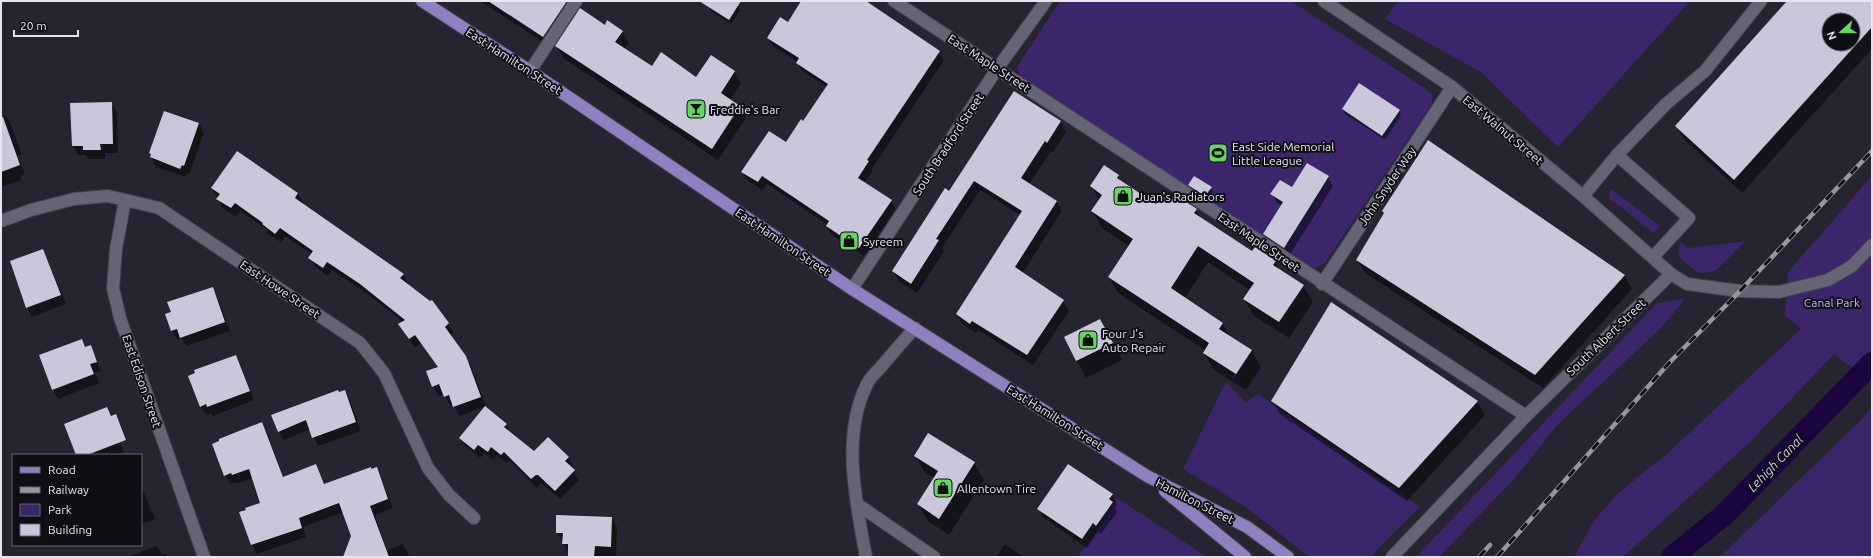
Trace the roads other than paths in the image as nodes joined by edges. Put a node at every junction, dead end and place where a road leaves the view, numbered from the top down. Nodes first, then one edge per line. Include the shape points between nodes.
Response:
1 (422, 1) edge
2 (576, 1) edge
3 (894, 1) edge
4 (1046, 1) edge
5 (1324, 1) edge
6 (1761, 1) edge
7 (998, 68) junction
8 (530, 71) junction
9 (1452, 88) junction
10 (1617, 155) junction
11 (1583, 196) junction
12 (126, 200) junction
13 (1, 221) edge
14 (1872, 245) edge
15 (1653, 257) junction
16 (1671, 274) junction
17 (1322, 284) junction
18 (852, 289) junction
19 (915, 328) junction
20 (1526, 416) junction
21 (1147, 476) junction
22 (856, 504) junction
23 (474, 518) dead end
24 (204, 557) edge
25 (866, 557) edge
26 (934, 557) edge
27 (1245, 557) edge
28 (1288, 557) edge
29 (1392, 557) edge

1 - 8 main road, East Hamilton Street
2 - 8 street
3 - 7 street, East Maple Street
4 - 7 street, South Bradford Street
5 - 9 street, East Walnut Street
6 - 10 street via 1705,71 1666,104
7 - 17 street, East Maple Street
7 - 18 street, South Bradford Street
8 - 18 main road, East Hamilton Street
9 - 11 street, East Walnut Street
9 - 17 street, John Snyder Way
10 - 11 street
10 - 15 street via 1689,218
11 - 15 street, East Walnut Street
12 - 13 street, East Howe Street via 108,196 74,199
12 - 23 street, East Howe Street via 159,208 360,343 384,373 428,468 449,495
12 - 24 street, East Edison Street via 116,249 113,288 120,318
14 - 16 street via 1852,266 1828,280 1779,292 1740,291 1688,284
15 - 16 street, East Walnut Street
16 - 20 street, South Albert Street
17 - 20 street, East Maple Street
18 - 19 main road, East Hamilton Street
19 - 21 main road, East Hamilton Street
19 - 22 street via 868,383 859,407 854,433
20 - 29 street, South Albert Street
21 - 27 main road, Hamilton Street
21 - 28 main road, Hamilton Street via 1247,527
22 - 25 street
22 - 26 street

